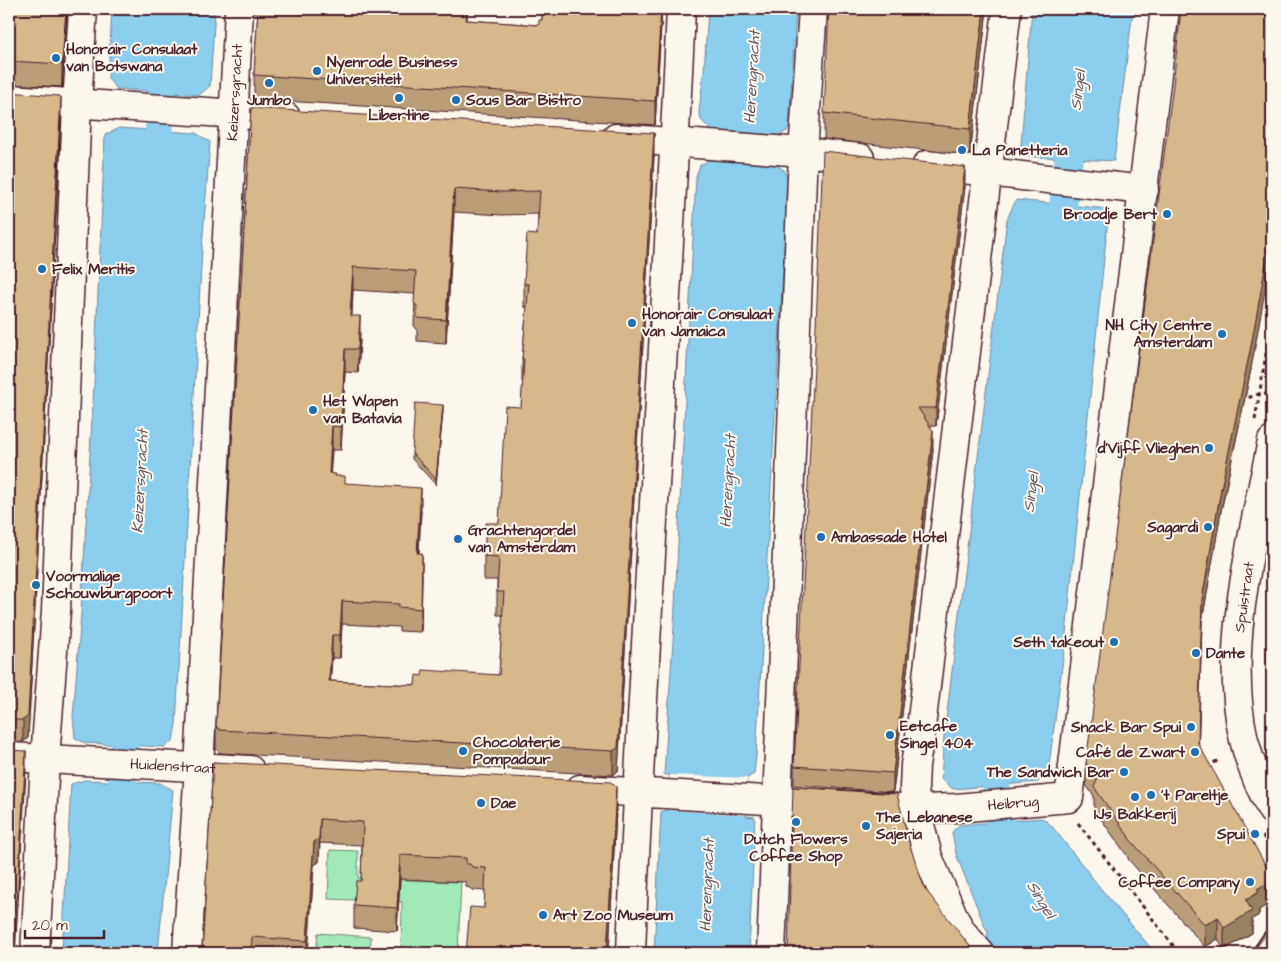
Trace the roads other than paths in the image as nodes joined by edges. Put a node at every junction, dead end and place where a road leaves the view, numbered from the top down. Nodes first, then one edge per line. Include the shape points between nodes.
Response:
1 (83, 9) edge
2 (239, 9) edge
3 (681, 9) edge
4 (813, 9) edge
5 (1007, 9) edge
6 (1166, 9) edge
7 (9, 100) edge
8 (77, 104) junction
9 (220, 113) junction
10 (311, 118) edge
11 (587, 136) edge
12 (675, 142) junction
13 (792, 151) junction
14 (988, 172) junction
15 (1144, 190) junction
16 (1272, 442) edge
17 (9, 757) edge
18 (57, 760) junction
19 (187, 766) junction
20 (279, 771) edge
21 (558, 787) edge
22 (648, 793) junction
23 (765, 799) junction
24 (916, 809) junction
25 (1272, 810) edge
26 (1272, 937) edge
27 (978, 951) edge
28 (35, 953) edge
29 (187, 953) edge
30 (631, 953) edge
31 (771, 953) edge
32 (1261, 953) edge

1 - 8 street
2 - 9 street, Keizersgracht
3 - 12 street
4 - 13 street
5 - 14 street
6 - 15 street
7 - 8 street
8 - 9 street
8 - 18 street via 56,611
9 - 10 street
9 - 19 street, Keizersgracht
11 - 12 street
12 - 13 street
12 - 22 street
13 - 14 street
13 - 23 street
14 - 15 street
14 - 24 street via 915,765
15 - 24 street, Heibrug via 1069,798
16 - 25 street, Spuistraat via 1238,626 1241,722 1236,757
17 - 18 street, Huidenstraat
18 - 19 street, Huidenstraat
18 - 28 street
19 - 20 street, Huidenstraat
19 - 29 street, Keizersgracht
21 - 22 street
22 - 23 street, Heibrug
22 - 30 street
23 - 24 street, Heibrug
23 - 31 street
24 - 27 street via 938,882 955,920
26 - 32 lane

